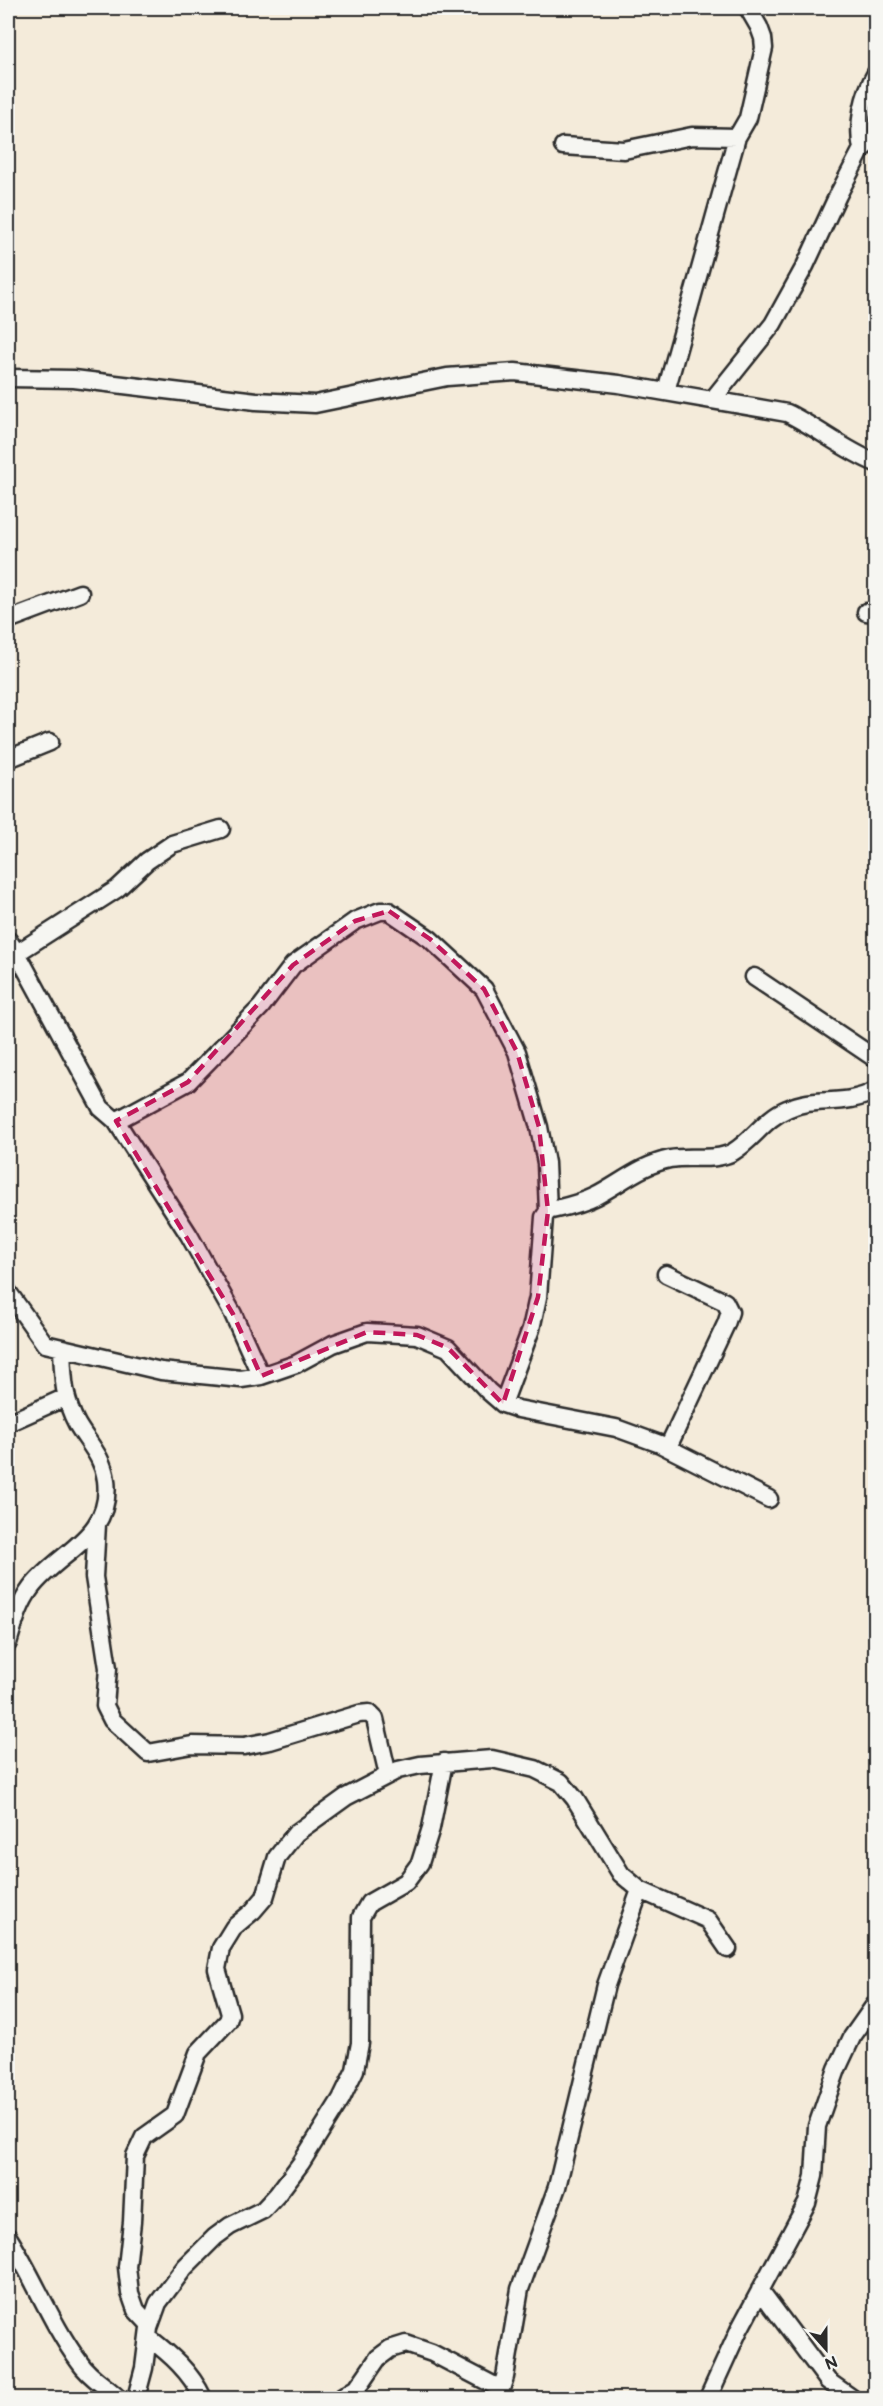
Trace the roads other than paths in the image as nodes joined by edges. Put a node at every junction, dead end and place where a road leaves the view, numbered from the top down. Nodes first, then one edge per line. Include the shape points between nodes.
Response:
1 (748, 8) edge
2 (876, 73) edge
3 (737, 137) junction
4 (876, 137) edge
5 (563, 146) dead end
6 (862, 149) junction
7 (8, 378) edge
8 (666, 391) junction
9 (713, 399) junction
10 (876, 463) edge
11 (80, 593) dead end
12 (8, 620) edge
13 (50, 741) dead end
14 (8, 759) edge
15 (221, 829) dead end
16 (12, 947) edge
17 (754, 976) dead end
18 (876, 1059) edge
19 (876, 1090) edge
20 (116, 1121) junction
21 (548, 1211) junction
22 (666, 1274) dead end
23 (8, 1292) edge
24 (62, 1348) junction
25 (261, 1376) junction
26 (66, 1397) junction
27 (503, 1404) junction
28 (8, 1423) edge
29 (668, 1448) junction
30 (768, 1499) dead end
31 (97, 1524) junction
32 (8, 1642) edge
33 (444, 1762) junction
34 (388, 1775) junction
35 (640, 1890) junction
36 (728, 1949) dead end
37 (876, 2003) edge
38 (8, 2236) edge
39 (760, 2290) junction
40 (149, 2331) junction
41 (500, 2394) edge
42 (118, 2398) edge
43 (136, 2398) edge
44 (203, 2398) edge
45 (341, 2398) edge
46 (708, 2398) edge
47 (852, 2398) edge

1 - 3 street via 759,27 764,48 748,118
2 - 6 street via 863,110
3 - 5 street via 692,136 624,150
3 - 8 street
4 - 6 street
6 - 9 street via 772,324
7 - 8 street via 74,379 287,404 339,401 447,377 515,372
8 - 9 street
9 - 10 street via 788,413
11 - 12 street
13 - 14 street
15 - 16 street via 172,844 117,889
16 - 20 street via 101,1108
17 - 18 street
19 - 21 street via 861,1099 800,1104 785,1109 733,1152 654,1163 598,1195
20 - 21 street via 188,1082 261,1006 293,965 355,921 389,911 430,939 484,989 512,1041 539,1127 546,1163
20 - 25 street via 189,1235 233,1314
21 - 27 street via 544,1217 538,1297
22 - 29 street via 725,1302 730,1312
23 - 24 street via 45,1344
24 - 25 street via 161,1371 241,1379
24 - 26 street
25 - 27 street via 367,1332 417,1335 448,1348
26 - 28 street
26 - 31 street via 76,1423 102,1462 106,1504
27 - 29 street via 616,1428
29 - 30 street
31 - 32 street via 82,1544 50,1567 31,1587 20,1604
31 - 34 street via 93,1577 108,1668 105,1706 112,1720 148,1753 192,1745 244,1746 369,1713 375,1719
33 - 34 street
33 - 35 street via 512,1762 561,1782 621,1874
33 - 40 street via 420,1863 406,1882 369,1903 361,1917 360,2043 355,2070 341,2099 277,2195 263,2210 215,2237 185,2267 158,2303
34 - 40 street via 357,1790 296,1833 278,1857 264,1897 229,1934 222,1948 217,1969 230,2014 228,2021 198,2053 176,2115 144,2137 133,2163 127,2267 136,2310
35 - 36 street via 708,1920
35 - 41 street via 606,1985 556,2187 520,2289
37 - 39 street via 852,2037 837,2069 817,2126 814,2176 807,2203
38 - 42 street via 68,2346 82,2366
39 - 46 street
39 - 47 street via 828,2381
40 - 43 street
40 - 44 street via 187,2371
41 - 45 street via 432,2353 406,2344 378,2358 358,2387

